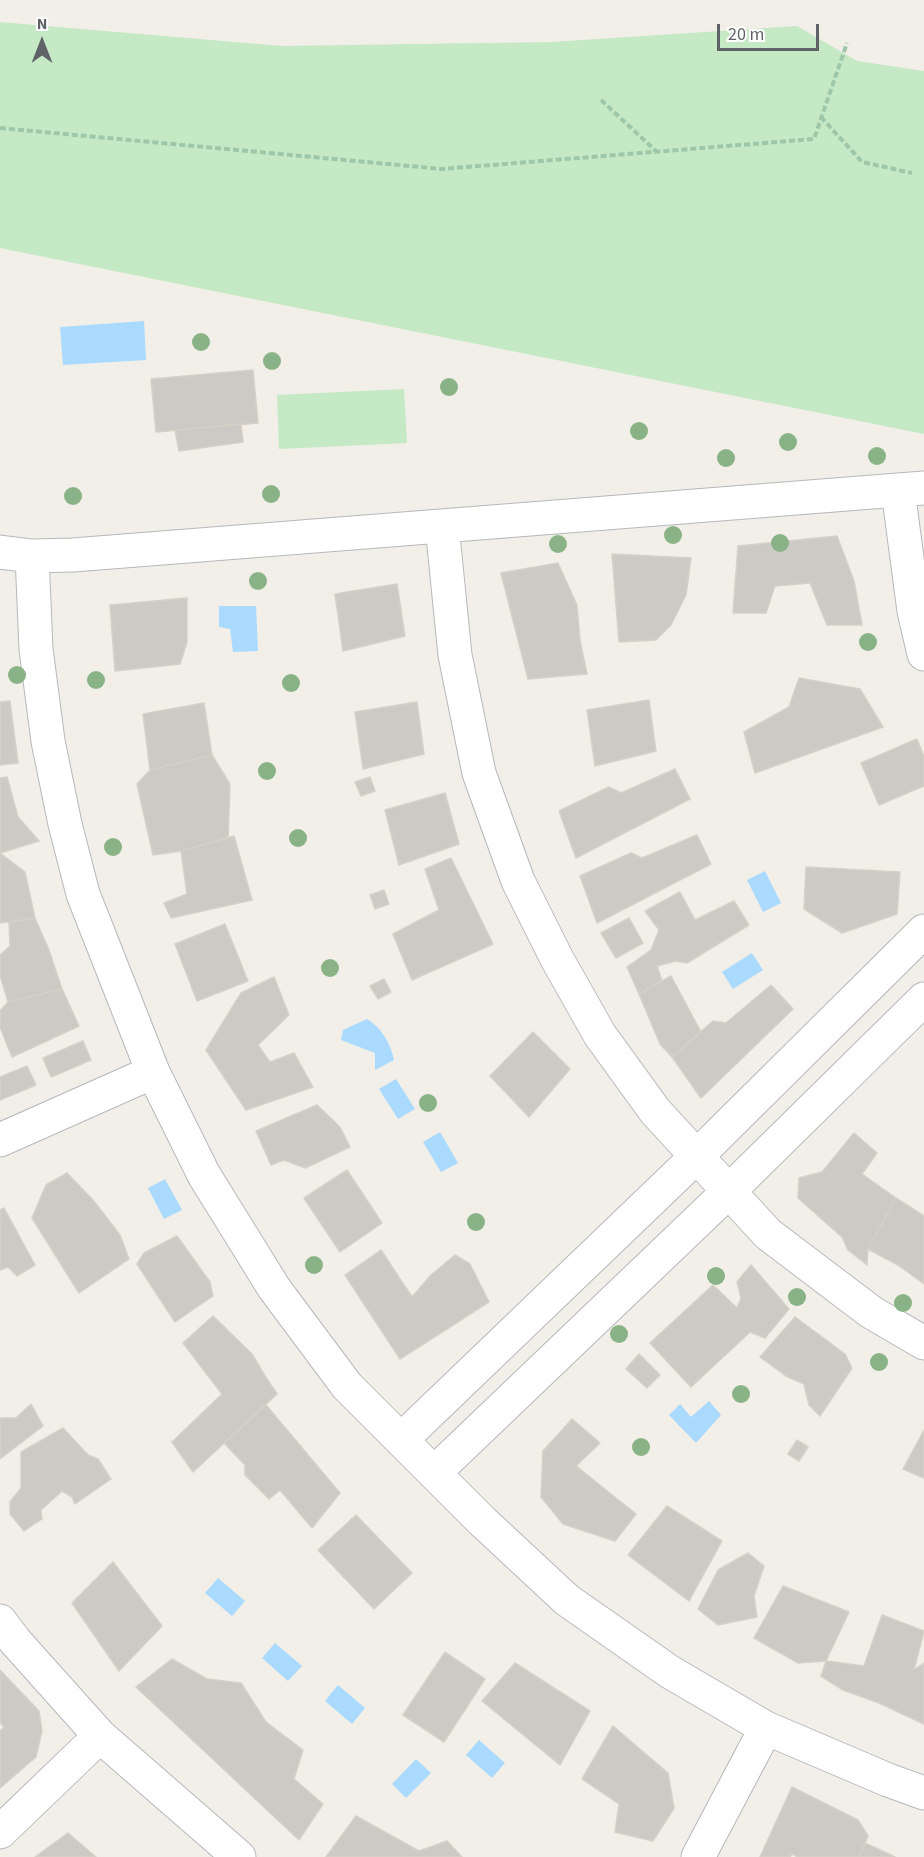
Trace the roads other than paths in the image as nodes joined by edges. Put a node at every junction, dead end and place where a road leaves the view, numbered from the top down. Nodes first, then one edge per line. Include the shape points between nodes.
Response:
1 (911, 489) edge
2 (442, 526) junction
3 (0, 552) edge
4 (32, 556) junction
5 (924, 654) edge
6 (924, 931) edge
7 (924, 999) edge
8 (153, 1072) junction
9 (0, 1140) edge
10 (697, 1156) junction
11 (729, 1191) junction
12 (924, 1343) edge
13 (401, 1440) junction
14 (434, 1473) junction
15 (0, 1621) edge
16 (766, 1728) junction
17 (100, 1736) junction
18 (924, 1793) edge
19 (0, 1832) edge
20 (239, 1857) edge
21 (698, 1857) edge

1 - 2 street
1 - 5 street via 914,611
2 - 4 street
2 - 10 street via 455,654 479,773 518,881 600,1035 655,1111
3 - 4 street
4 - 8 street via 36,650 48,741 66,824 83,894
6 - 10 street
7 - 11 street
8 - 9 street
8 - 13 street via 204,1175 274,1288 347,1386
10 - 11 street
10 - 13 street
11 - 12 street via 768,1234 871,1312
11 - 14 street
13 - 14 street
14 - 16 street via 567,1600 670,1672
15 - 17 street
16 - 18 street
16 - 21 street
17 - 19 street
17 - 20 street

